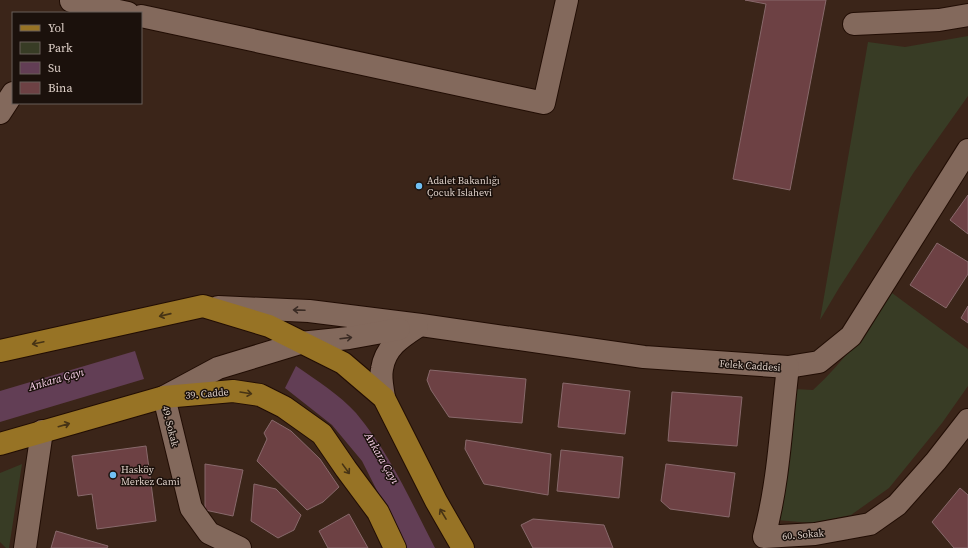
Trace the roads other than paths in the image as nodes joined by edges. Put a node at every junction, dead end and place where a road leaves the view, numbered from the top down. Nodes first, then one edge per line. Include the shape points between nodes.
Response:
1 (567, 0) edge
2 (68, 5) edge
3 (120, 12) edge
4 (968, 15) edge
5 (142, 16) edge
6 (854, 24) dead end
7 (12, 95) edge
8 (0, 113) edge
9 (968, 150) edge
10 (204, 306) junction
11 (421, 325) junction
12 (300, 343) junction
13 (0, 351) edge
14 (788, 367) junction
15 (164, 397) junction
16 (384, 398) junction
17 (968, 420) edge
18 (42, 431) junction
19 (0, 444) edge
20 (764, 542) edge
21 (25, 548) edge
22 (240, 548) edge
23 (395, 548) edge
24 (463, 548) edge

1 - 5 street via 544,103
2 - 3 street
4 - 6 street via 939,20
7 - 8 street
9 - 14 street, Felek Caddesi via 851,336 819,362
11 -> 10 street, Felek Caddesi via 309,311
10 - 12 main road via 269,326
10 -> 13 main road
12 -> 11 street via 349,338
11 - 14 street, Felek Caddesi via 644,357
11 - 16 street via 400,337 389,349 382,370
12 - 15 street via 218,368
12 - 16 main road via 343,363
14 - 20 street, 60. Sokak via 775,484
18 -> 15 main road, 39. Cadde
15 - 22 street, 49. Sokak via 191,508 209,533
15 -> 23 main road, 39. Cadde via 233,391 260,395 284,407 322,434 378,512
24 -> 16 main road
17 - 20 street, 60. Sokak via 897,504 870,524
18 - 19 main road, 39. Cadde
18 - 21 street

